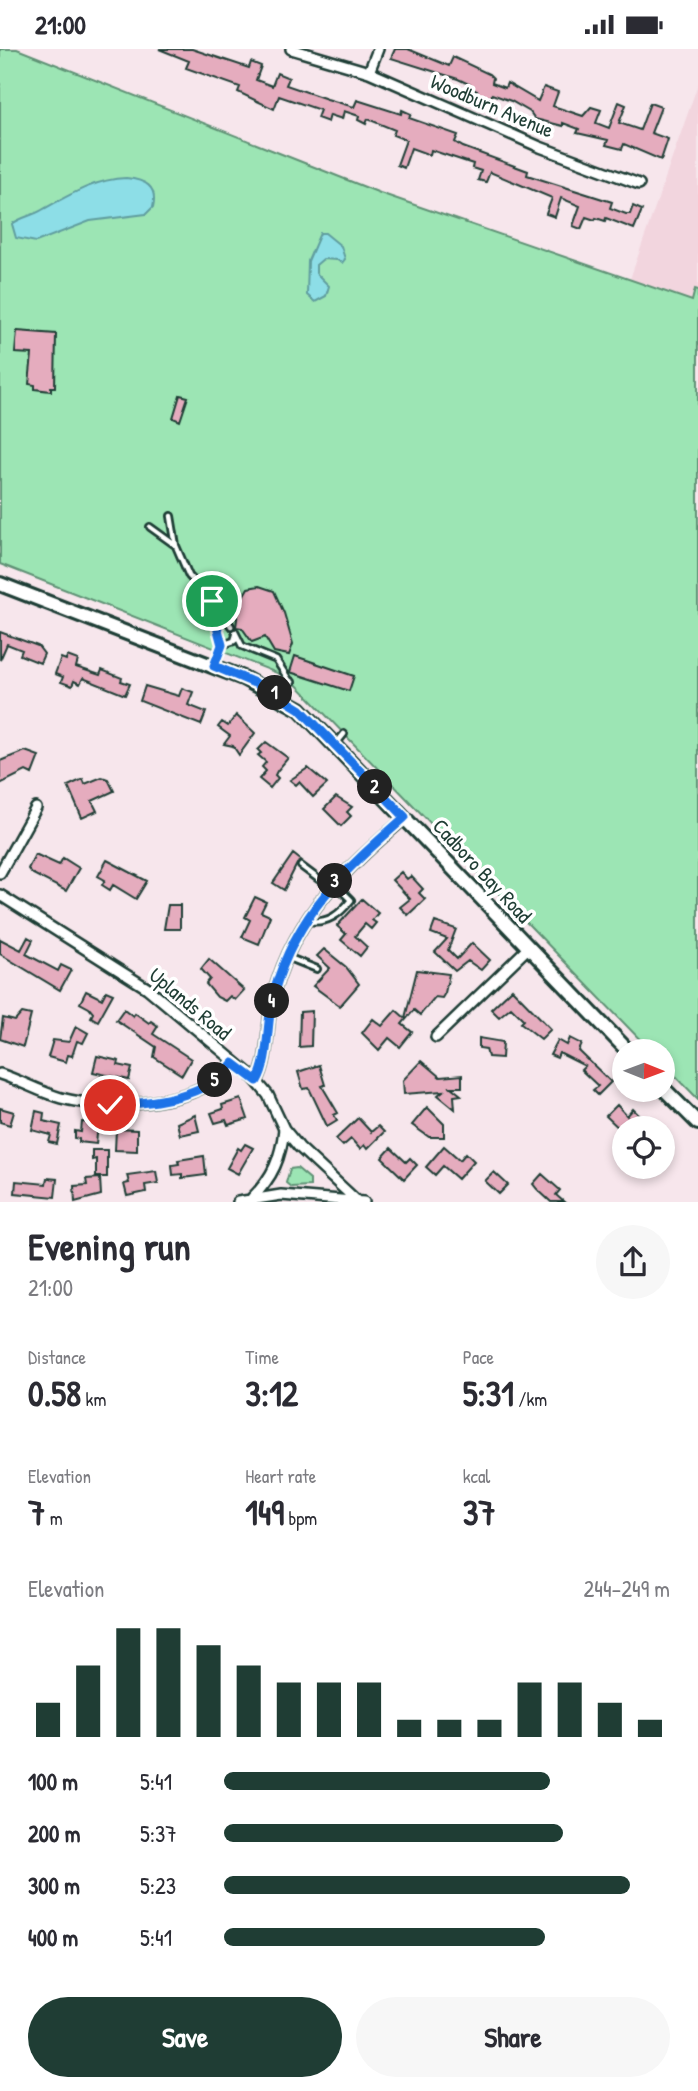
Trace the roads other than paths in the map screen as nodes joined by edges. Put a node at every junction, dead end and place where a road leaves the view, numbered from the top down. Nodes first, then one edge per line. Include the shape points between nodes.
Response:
1 (291, 49) edge
2 (378, 49) edge
3 (369, 72) junction
4 (639, 184) dead end
5 (171, 516) dead end
6 (150, 527) dead end
7 (176, 546) junction
8 (0, 584) edge
9 (220, 610) junction
10 (231, 626) dead end
11 (222, 645) junction
12 (214, 666) junction
13 (280, 697) junction
14 (344, 734) dead end
15 (334, 746) junction
16 (36, 808) dead end
17 (405, 817) junction
18 (300, 866) dead end
19 (0, 873) edge
20 (331, 884) junction
21 (0, 895) edge
22 (305, 920) junction
23 (528, 948) junction
24 (286, 957) junction
25 (317, 969) dead end
26 (436, 1037) dead end
27 (616, 1039) edge
28 (233, 1063) junction
29 (0, 1075) edge
30 (257, 1081) junction
31 (676, 1101) edge
32 (698, 1123) edge
33 (284, 1129) junction
34 (251, 1198) junction
35 (238, 1202) edge
36 (360, 1202) edge

1 - 3 street, Woodburn Avenue
2 - 3 street
3 - 4 street, Woodburn Avenue via 540,147
5 - 7 lane
6 - 7 lane
7 - 9 lane via 189,576
8 - 12 main road, Cadboro Bay Road
9 - 10 lane
9 - 11 lane via 217,626
11 - 12 lane
11 - 13 lane via 234,641 236,634 242,646 276,660 290,681
12 - 13 main road, Cadboro Bay Road
13 - 15 main road, Cadboro Bay Road via 300,709
14 - 15 lane
15 - 17 main road, Cadboro Bay Road
16 - 19 street
17 - 20 street
17 - 23 main road, Cadboro Bay Road
18 - 20 lane
20 - 22 street
20 - 22 lane via 351,900 327,920
21 - 28 street, Uplands Road via 147,988
22 - 24 street
23 - 26 street
23 - 27 main road, Cadboro Bay Road
24 - 25 lane
24 - 30 street via 273,993 263,1071
28 - 29 street via 224,1075 194,1090 127,1105 62,1098
28 - 30 street, Uplands Road
30 - 33 street, Uplands Road via 278,1111
31 - 32 main road
33 - 34 street via 274,1171
33 - 36 street, Uplands Road via 313,1163
34 - 35 street
34 - 36 street via 281,1195

